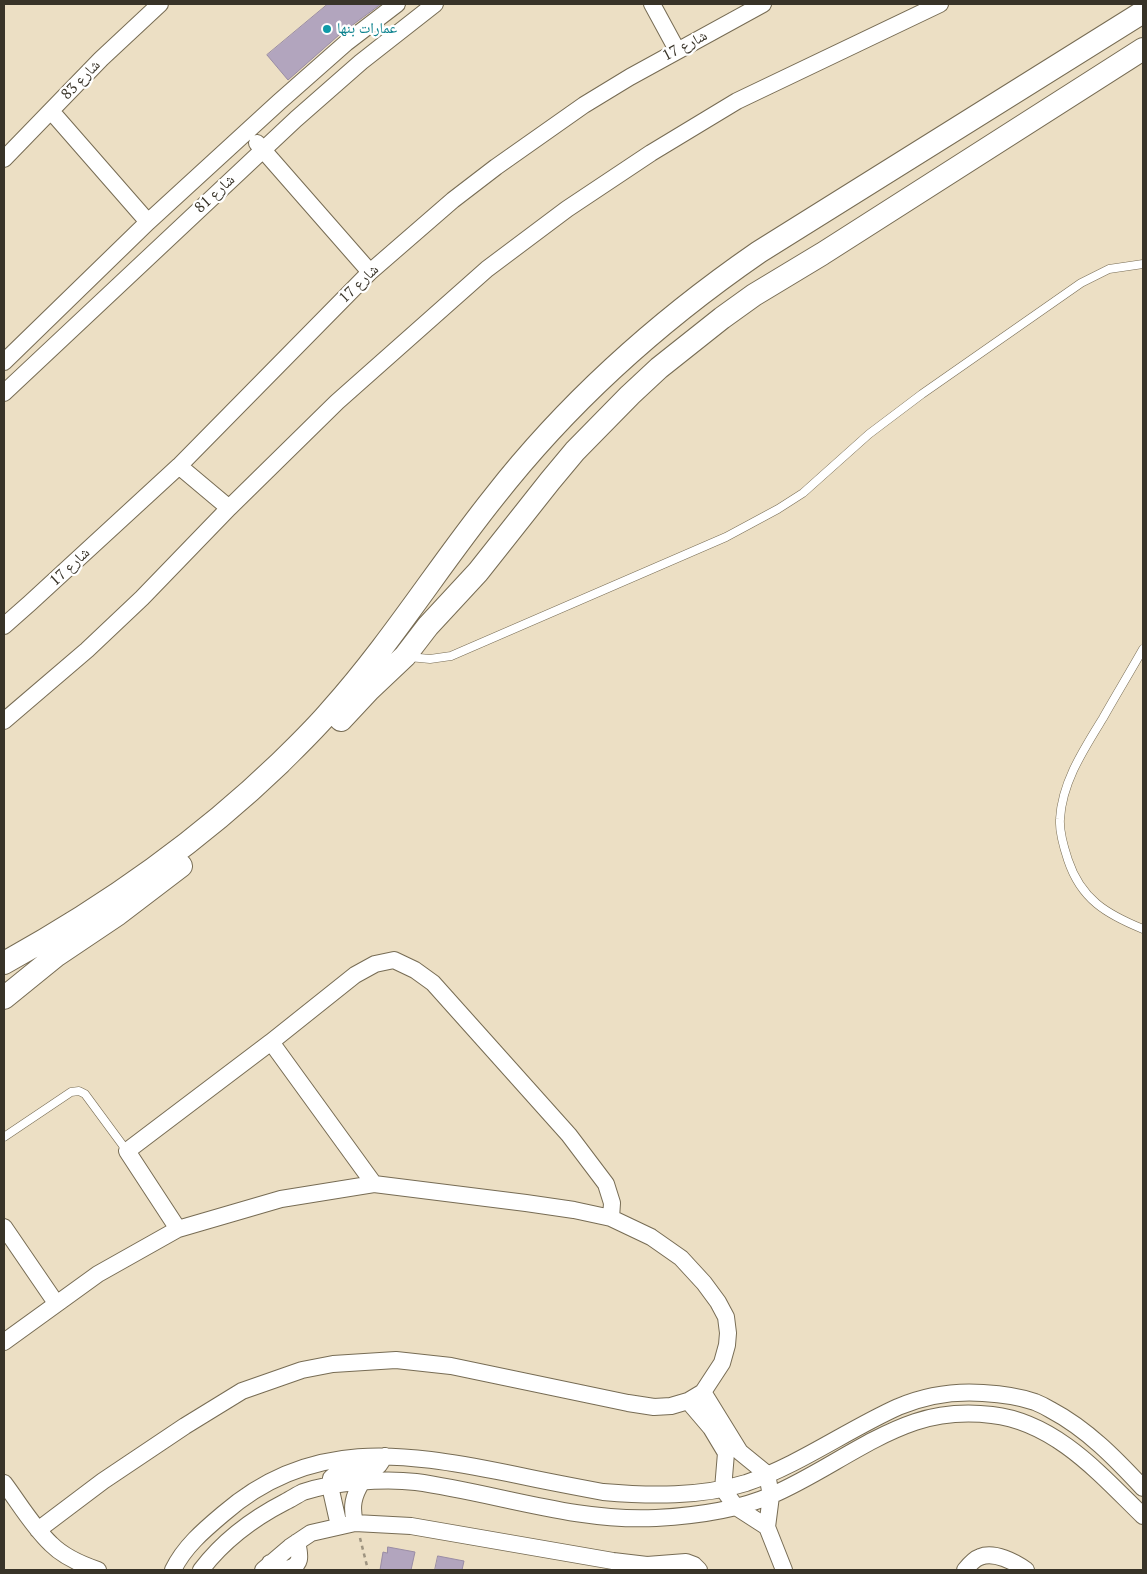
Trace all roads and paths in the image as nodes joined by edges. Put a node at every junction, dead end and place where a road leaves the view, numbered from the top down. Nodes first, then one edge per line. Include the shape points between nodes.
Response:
1 (160, 4) edge
2 (397, 4) edge
3 (652, 4) edge
4 (763, 4) edge
5 (940, 4) edge
6 (430, 5) edge
7 (1143, 12) edge
8 (1143, 49) edge
9 (677, 50) junction
10 (51, 111) junction
11 (247, 132) junction
12 (264, 149) junction
13 (4, 159) edge
14 (148, 222) junction
15 (1143, 264) edge
16 (370, 272) junction
17 (54, 313) junction
18 (71, 329) junction
19 (4, 362) edge
20 (4, 393) edge
21 (179, 466) junction
22 (228, 508) junction
23 (4, 626) edge
24 (1143, 649) edge
25 (405, 656) junction
26 (4, 721) edge
27 (1143, 929) edge
28 (4, 963) edge
29 (4, 998) edge
30 (271, 1042) junction
31 (4, 1137) edge
32 (127, 1151) junction
33 (374, 1184) junction
34 (611, 1218) junction
35 (4, 1228) edge
36 (178, 1229) junction
37 (56, 1303) junction
38 (4, 1342) edge
39 (703, 1392) junction
40 (688, 1402) junction
41 (385, 1456) junction
42 (766, 1474) junction
43 (362, 1482) junction
44 (4, 1483) edge
45 (335, 1485) junction
46 (1143, 1488) edge
47 (723, 1489) junction
48 (771, 1496) junction
49 (736, 1507) junction
50 (1143, 1516) edge
51 (347, 1525) junction
52 (767, 1527) junction
53 (38, 1530) junction
54 (267, 1566) edge
55 (98, 1570) edge
56 (173, 1570) edge
57 (202, 1570) edge
58 (368, 1570) edge
59 (699, 1570) edge
60 (784, 1570) edge
61 (965, 1570) edge
62 (1026, 1570) edge

1 - 10 street, شارع 83
2 - 11 street, شارع 81 via 312,72
3 - 9 street
4 - 9 street, شارع 17
5 - 22 street via 737,101 567,209 487,269 411,334
6 - 12 street, شارع 81 via 374,50
7 - 28 main road via 759,252 644,339 580,399 520,464 398,627 331,710 298,745 230,808 158,865 71,924
8 - 25 main road via 754,295 682,349 630,395 575,451 478,572
9 - 16 street, شارع 17 via 584,105 496,166
10 - 13 street, شارع 83
10 - 14 street
11 - 12 street
11 - 14 street, شارع 81
12 - 16 street
12 - 18 street, شارع 81
14 - 17 street, شارع 81
15 - 25 lane via 1109,269 1081,283 869,434 803,493 752,524 451,656 430,659
16 - 21 street, شارع 17
17 - 18 street
17 - 19 street, شارع 81
18 - 20 street, شارع 81
21 - 22 street
21 - 23 street, شارع 17
22 - 26 street via 142,598
24 - 27 lane via 1075,765 1064,794 1060,820 1064,847 1074,876 1093,902
25 - 29 main road via 300,762 229,827 156,886 57,955
30 - 32 street
30 - 33 street
30 - 34 street via 355,975 375,964 394,960 415,970 433,983 569,1135 606,1184 612,1203
31 - 32 lane via 71,1092 79,1091 85,1094
32 - 36 street
33 - 34 street via 526,1203
33 - 36 street via 281,1199
34 - 39 street via 651,1237 681,1258 718,1302 726,1317 727,1345 722,1363
35 - 37 street
36 - 37 street via 98,1274
37 - 38 street
39 - 40 street
39 - 42 street via 740,1452
40 - 47 street via 711,1428 726,1453
40 - 53 street via 654,1407 451,1366 396,1360 333,1364 302,1370 242,1392 201,1416
41 - 45 street via 375,1468 336,1474 330,1478
41 - 47 street via 436,1460 603,1492 680,1494
41 - 56 street via 327,1461 272,1480 250,1492 211,1524 185,1551
42 - 46 street via 899,1407 935,1396 968,1392 1003,1394 1036,1402 1064,1417 1093,1438
42 - 47 street
42 - 48 street
43 - 45 street
43 - 49 street via 414,1482 568,1513 608,1517 656,1518
43 - 51 street via 356,1491
44 - 53 street
45 - 51 street
45 - 57 street via 303,1492 267,1511 232,1536
47 - 49 street
48 - 49 street
48 - 50 street via 884,1436 916,1422 956,1413 992,1415 1026,1422 1052,1436 1090,1464
48 - 52 street
49 - 52 street
51 - 54 street via 311,1533
51 - 58 path
51 - 59 street via 411,1526 613,1561 647,1565 686,1562
52 - 60 street
53 - 55 street via 52,1546
61 - 62 street via 981,1556 989,1555 1005,1558

